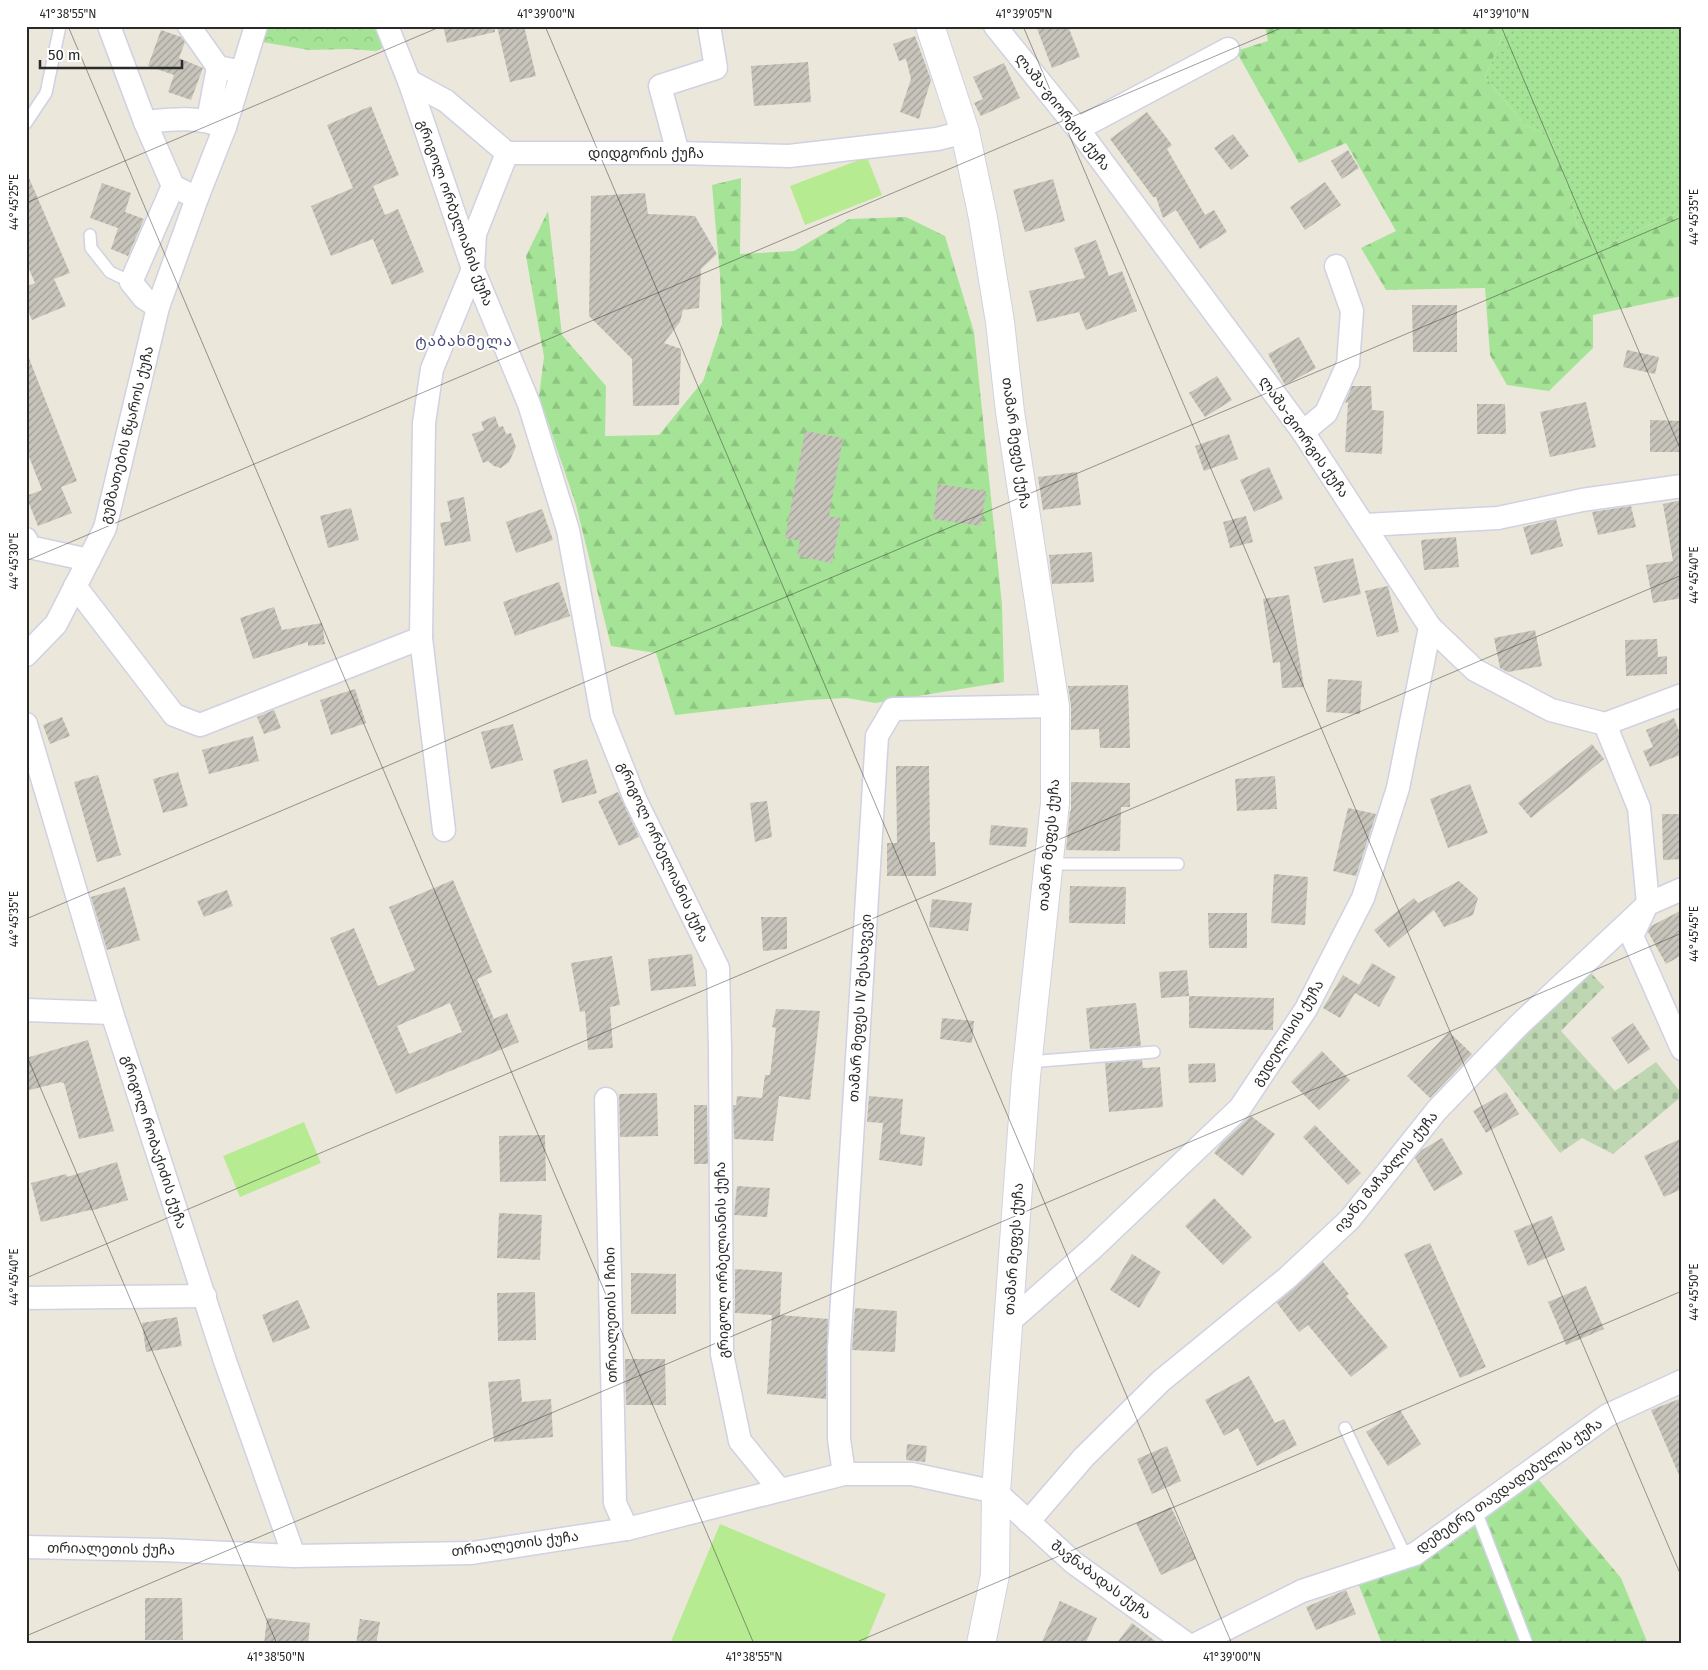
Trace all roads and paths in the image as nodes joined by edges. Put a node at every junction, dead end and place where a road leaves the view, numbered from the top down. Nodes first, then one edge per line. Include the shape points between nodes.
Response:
1 (60, 26) edge
2 (109, 26) edge
3 (189, 26) edge
4 (256, 26) edge
5 (387, 26) edge
6 (709, 26) edge
7 (930, 26) edge
8 (995, 26) edge
9 (1228, 49) dead end
10 (218, 67) junction
11 (242, 72) junction
12 (409, 81) junction
13 (145, 122) junction
14 (26, 123) edge
15 (217, 124) junction
16 (1078, 129) junction
17 (965, 132) junction
18 (507, 153) junction
19 (678, 153) junction
20 (173, 186) junction
21 (197, 198) junction
22 (90, 235) dead end
23 (1336, 266) dead end
24 (473, 270) junction
25 (131, 282) junction
26 (158, 307) junction
27 (1303, 432) junction
28 (1682, 486) edge
29 (1365, 525) junction
30 (26, 540) edge
31 (89, 560) junction
32 (76, 586) junction
33 (1430, 627) junction
34 (421, 638) junction
35 (26, 655) edge
36 (1682, 694) edge
37 (1056, 706) junction
38 (26, 724) edge
39 (1605, 724) junction
40 (444, 830) dead end
41 (1048, 864) junction
42 (1178, 864) dead end
43 (1682, 889) edge
44 (1648, 904) junction
45 (26, 1010) edge
46 (112, 1013) junction
47 (1682, 1049) edge
48 (1154, 1052) dead end
49 (1028, 1062) junction
50 (606, 1099) dead end
51 (205, 1296) junction
52 (26, 1298) edge
53 (1009, 1322) junction
54 (1682, 1381) edge
55 (1345, 1428) dead end
56 (844, 1474) junction
57 (779, 1490) junction
58 (996, 1492) junction
59 (1476, 1511) junction
60 (1028, 1522) junction
61 (627, 1528) junction
62 (26, 1547) edge
63 (294, 1556) junction
64 (1406, 1557) junction
65 (981, 1644) edge
66 (1187, 1644) edge
67 (1196, 1644) edge
68 (1528, 1644) edge

1 - 14 lane via 46,93
2 - 13 street
3 - 10 street
4 - 11 street, გუმბათების წყაროს ქუჩა
5 - 12 street
6 - 19 street via 716,68 660,86
7 - 17 street, თამარ მეფეს ქუჩა
8 - 16 street, ლაშა-გიორგის ქუჩა
9 - 16 street
10 - 11 street
10 - 15 street
11 - 15 street, გუმბათების წყაროს ქუჩა
12 - 18 street via 446,101
12 - 24 street, გრიგოლ ორბელიანის ქუჩა
13 - 15 street via 184,118
13 - 20 street
15 - 21 street, გუმბათების წყაროს ქუჩა
16 - 27 street, ლაშა-გიორგის ქუჩა
17 - 19 street, დიდგორის ქუჩა via 936,139 789,156
17 - 37 street, თამარ მეფეს ქუჩა via 1000,322 1010,412
18 - 19 street, დიდგორის ქუჩა
18 - 24 street via 475,234
20 - 21 street
20 - 25 street
21 - 26 street, გუმბათების წყაროს ქუჩა
22 - 25 lane via 91,248 110,272
23 - 27 street via 1352,311 1348,364 1326,414
24 - 34 street via 432,369 424,423
24 - 57 street, გრიგოლ ორბელიანის ქუჩა via 529,404 568,530 602,716 635,800 718,968 722,1354 740,1441
25 - 26 street via 144,298
26 - 31 street, გუმბათების წყაროს ქუჩა via 105,528
27 - 29 street, ლაშა-გიორგის ქუჩა
28 - 29 street via 1582,500 1498,518
29 - 33 street, ლაშა-გიორგის ქუჩა
30 - 31 street via 29,547
31 - 32 street, გუმბათების წყაროს ქუჩა
32 - 34 street via 174,715 200,725
32 - 35 street, გუმბათების წყაროს ქუჩა via 56,624
33 - 39 street, ლაშა-გიორგის ქუჩა via 1475,670 1551,710
33 - 53 street, გუდელისის ქუჩა via 1398,788 1363,898 1306,1009 1240,1108
34 - 40 street
36 - 39 street
37 - 41 street, თამარ მეფეს ქუჩა via 1055,803
37 - 56 street, თამარ მეფეს IV შესახვევი via 893,709 877,736 839,1349 839,1439
38 - 46 street, გრიგოლ რობაქიძის ქუჩა
39 - 44 street via 1640,808
41 - 42 lane
41 - 49 street, თამარ მეფეს ქუჩა
43 - 44 street, ივანე მაჩაბლის ქუჩა
44 - 47 street via 1632,936
44 - 60 street, ივანე მაჩაბლის ქუჩა via 1519,1025 1437,1110 1350,1219 1287,1278 1162,1381 1084,1458
45 - 46 street
46 - 51 street, გრიგოლ რობაქიძის ქუჩა
48 - 49 lane
49 - 53 street, თამარ მეფეს ქუჩა
50 - 61 street, თრიალეთის I ჩიხი via 615,1503
51 - 52 street
51 - 63 street, გრიგოლ რობაქიძის ქუჩა
53 - 58 street, თამარ მეფეს ქუჩა
54 - 59 street, დემეტრე თავდადებულის ქუჩა via 1608,1415
55 - 64 lane
56 - 57 street, თრიალეთის ქუჩა
56 - 58 street, თრიალეთის ქუჩა via 912,1474
57 - 61 street, თრიალეთის ქუჩა
58 - 60 street, შავნაბადას ქუჩა
58 - 65 street, თამარ მეფეს ქუჩა via 995,1575
59 - 64 street, დემეტრე თავდადებულის ქუჩა
59 - 68 lane
60 - 66 street, შავნაბადას ქუჩა via 1074,1563
61 - 63 street, თრიალეთის ქუჩა via 472,1553
62 - 63 street, თრიალეთის ქუჩა
64 - 67 street, დემეტრე თავდადებულის ქუჩა via 1302,1591

